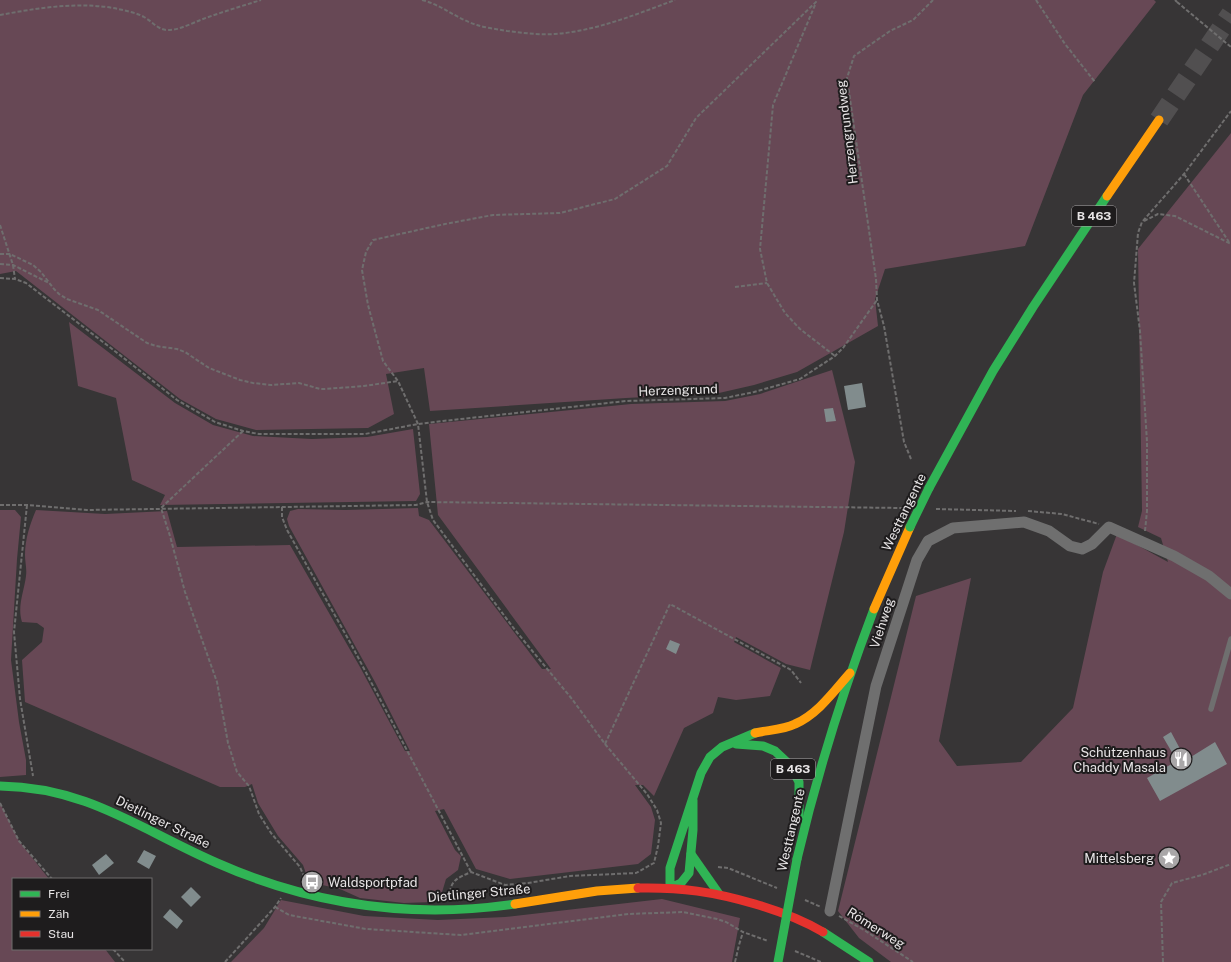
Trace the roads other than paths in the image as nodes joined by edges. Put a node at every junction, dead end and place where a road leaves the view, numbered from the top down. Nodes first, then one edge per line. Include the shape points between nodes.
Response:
1 (1159, 120) tunnel mouth
2 (1231, 594) edge
3 (1231, 639) edge
4 (850, 673) junction
5 (1211, 709) dead end
6 (728, 744) junction
7 (0, 786) edge
8 (693, 800) junction
9 (800, 842) junction
10 (691, 854) junction
11 (670, 888) junction
12 (719, 894) junction
13 (830, 911) road end
14 (778, 962) edge
15 (868, 962) edge

1 - 4 main road, Westtangente / B 463, bridge via 1046,288 961,427 894,561
2 - 13 street, Viehweg via 1209,576 1174,556 1109,527 1092,544 1082,549 1070,546 1049,531 1024,522 953,528 928,541 917,560 876,686
3 - 5 lane
4 - 6 main road, B 463 via 805,719 783,728 752,733
4 - 9 main road, Westtangente / B 463
6 - 8 main road, B 463 via 710,757 701,773
6 - 9 main road, B 463 via 763,746 790,764 799,781
7 - 11 main road, Dietlinger Straße via 37,788 89,802 121,815 217,863 266,882 307,894 362,905 398,910 451,911 528,903 598,891
8 - 10 main road, B 463
8 - 11 main road, B 463 via 670,868
9 - 14 main road, Westtangente / B 463, bridge
10 - 11 main road, B 463 via 689,873 681,883
10 - 12 main road
11 - 12 main road, Dietlinger Straße
12 - 15 main road, Dietlinger Straße via 800,920 843,944

